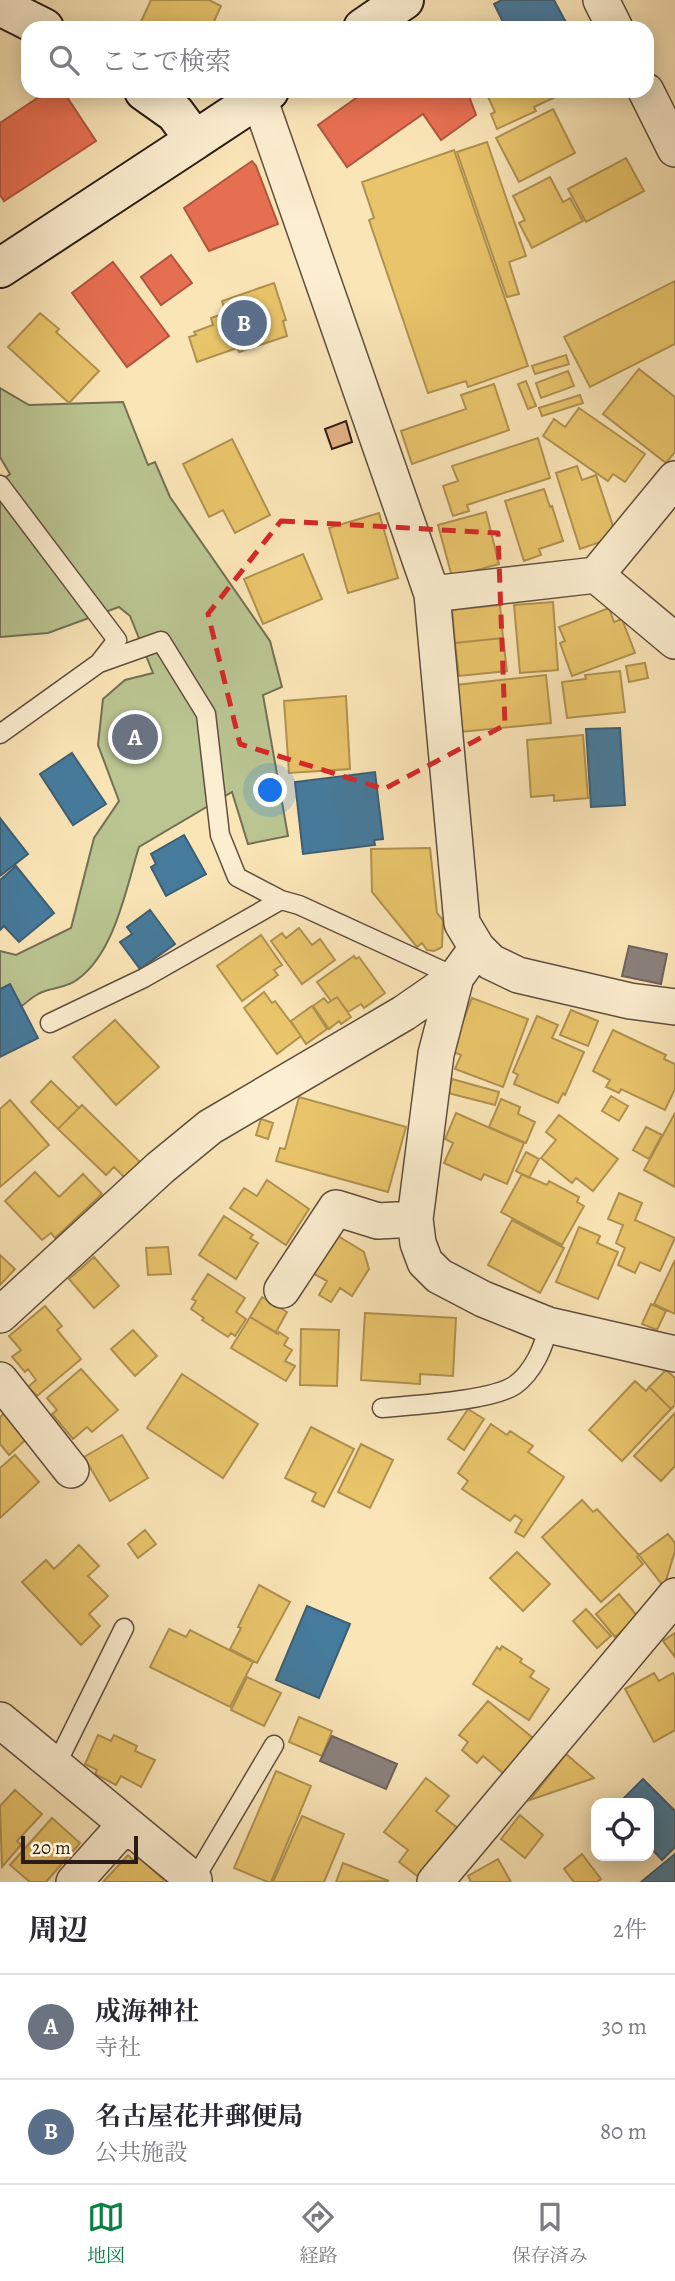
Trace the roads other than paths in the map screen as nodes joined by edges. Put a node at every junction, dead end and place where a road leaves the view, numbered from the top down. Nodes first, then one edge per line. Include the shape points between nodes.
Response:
1 (404, 0) edge
2 (601, 0) edge
3 (0, 6) edge
4 (30, 21) edge
5 (373, 21) edge
6 (612, 21) edge
7 (154, 98) edge
8 (258, 98) edge
9 (265, 98) edge
10 (650, 98) edge
11 (195, 140) junction
12 (675, 149) edge
13 (0, 268) edge
14 (675, 479) edge
15 (0, 485) edge
16 (596, 575) junction
17 (432, 594) junction
18 (675, 640) edge
19 (99, 663) junction
20 (0, 734) edge
21 (281, 900) junction
22 (477, 948) junction
23 (456, 977) junction
24 (675, 1007) edge
25 (50, 1023) dead end
26 (415, 1219) junction
27 (282, 1290) dead end
28 (0, 1315) edge
29 (548, 1325) junction
30 (675, 1354) edge
31 (0, 1380) edge
32 (382, 1408) dead end
33 (71, 1470) dead end
34 (675, 1596) edge
35 (124, 1628) dead end
36 (0, 1720) edge
37 (274, 1745) dead end
38 (56, 1765) junction
39 (126, 1824) junction
40 (195, 1881) edge
41 (74, 1882) edge
42 (435, 1882) edge

1 - 5 street
2 - 6 street
3 - 4 street
7 - 11 street via 175,113
8 - 11 street
9 - 17 street
10 - 12 street
11 - 13 street
14 - 16 street
15 - 19 lane via 117,640
16 - 17 street
16 - 18 street
17 - 22 street via 462,923
19 - 20 lane
19 - 21 lane via 161,640 206,714 220,835 237,877
21 - 23 lane
21 - 25 lane via 144,978
22 - 23 street
22 - 24 street via 491,962 519,975
23 - 26 street via 436,1054
23 - 28 street via 404,1013 209,1127
26 - 27 street via 378,1221 336,1208
26 - 29 street via 425,1262 439,1276
29 - 30 street
29 - 32 lane via 546,1340 532,1366 514,1385 487,1396
31 - 33 street
34 - 42 street
35 - 38 lane
36 - 38 street
37 - 40 lane
38 - 39 street
39 - 40 street
39 - 41 street

